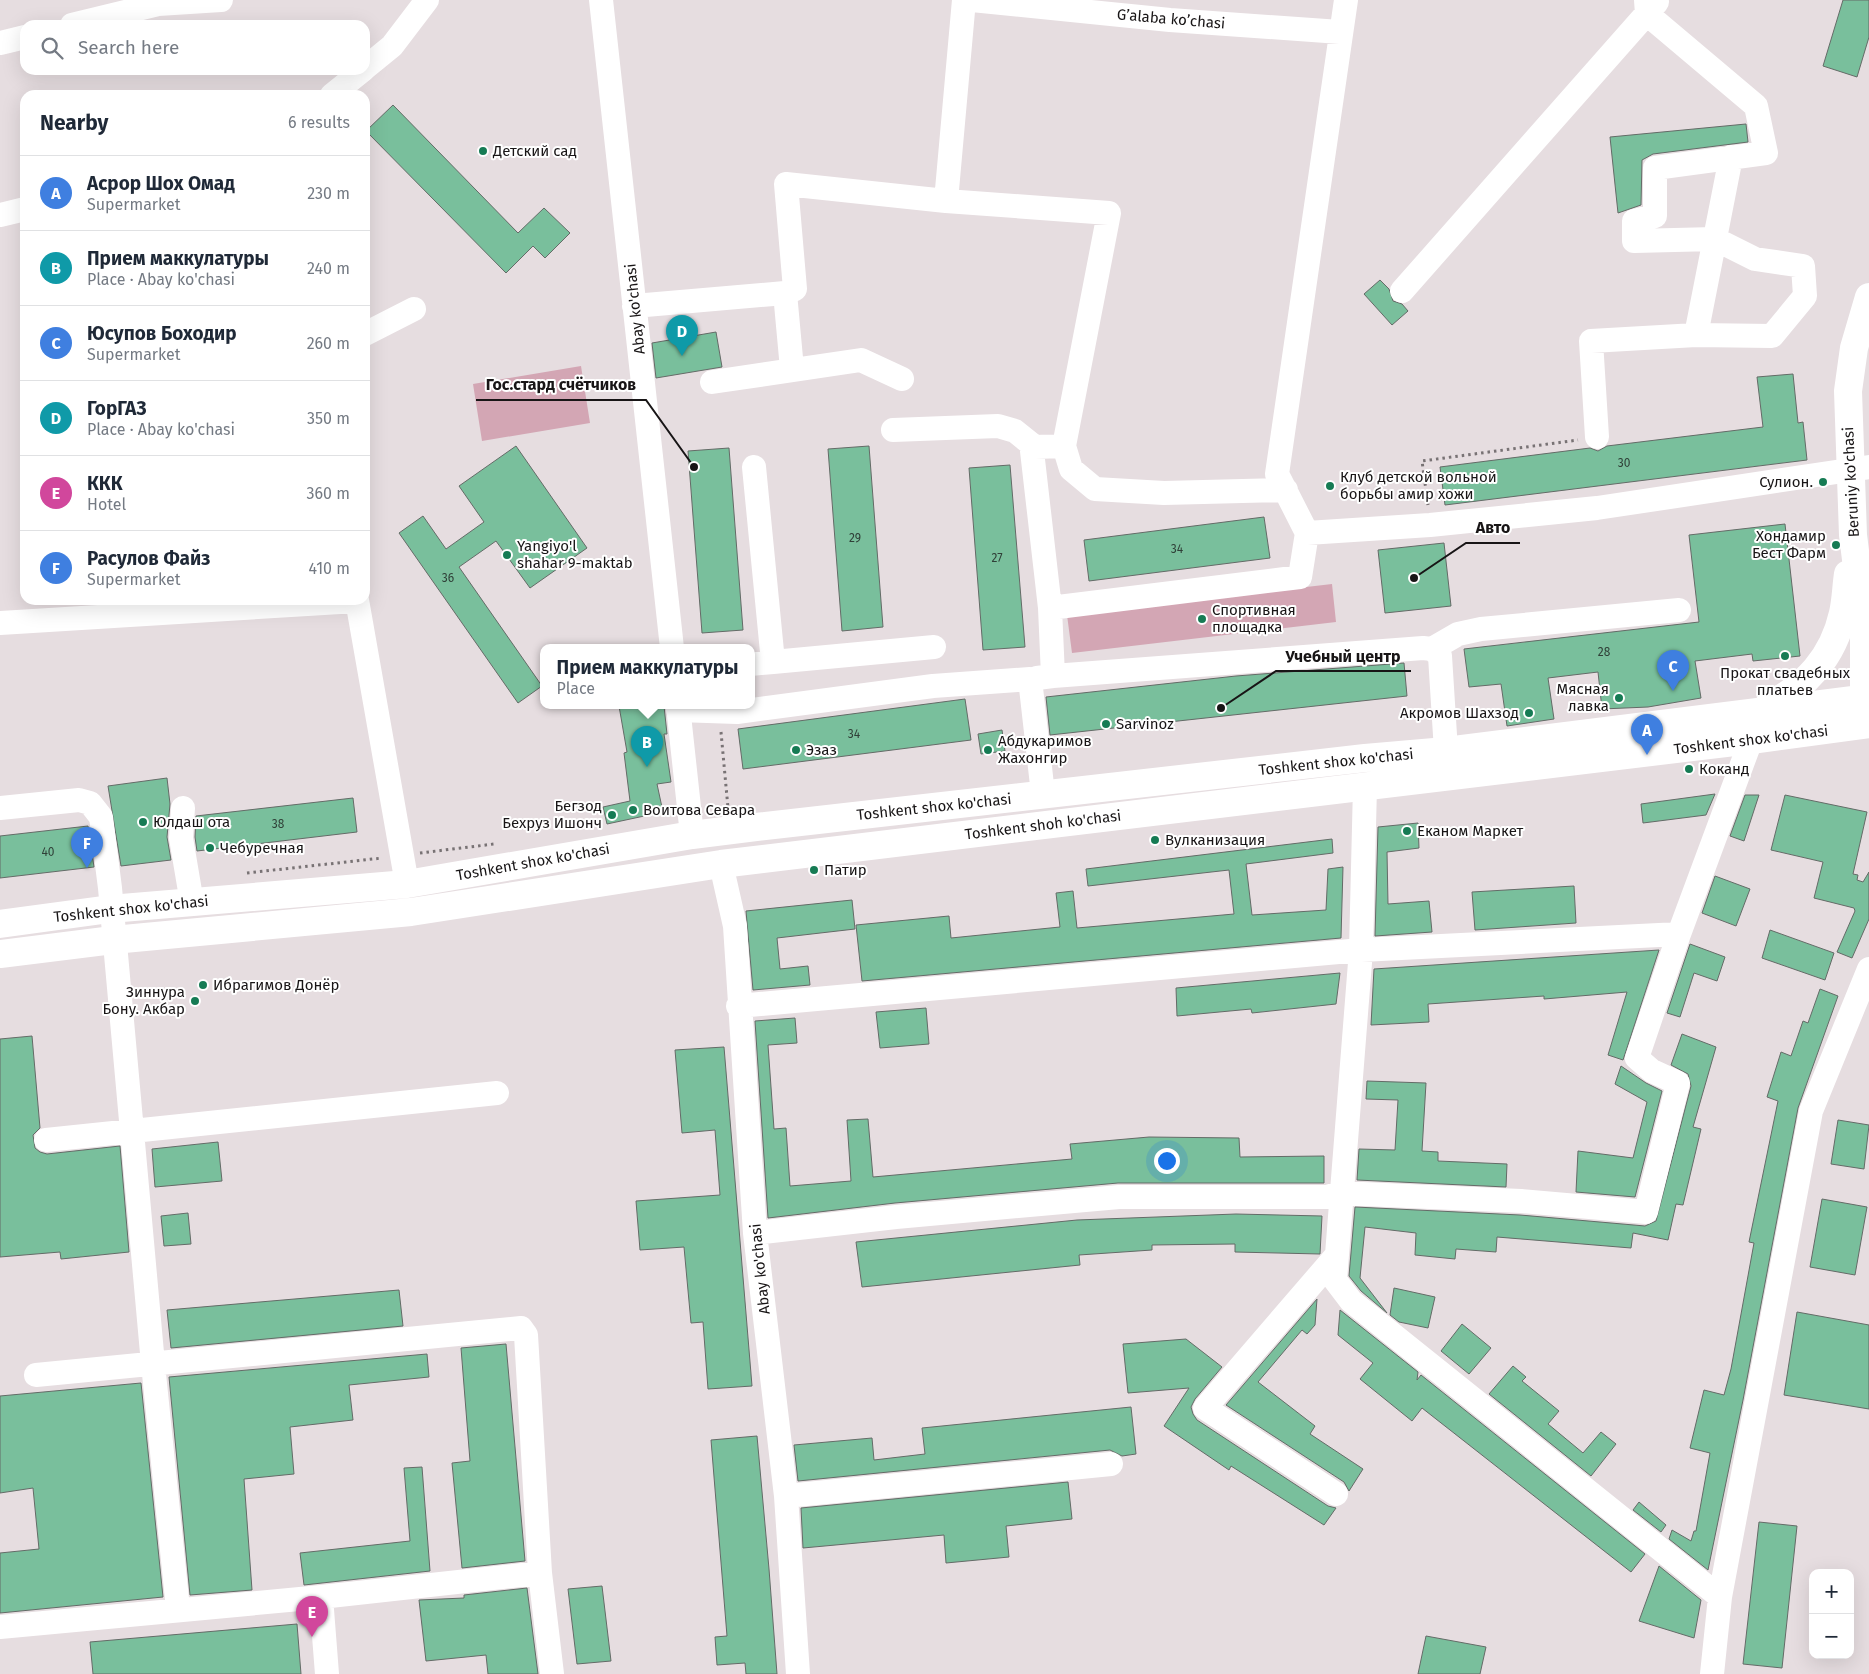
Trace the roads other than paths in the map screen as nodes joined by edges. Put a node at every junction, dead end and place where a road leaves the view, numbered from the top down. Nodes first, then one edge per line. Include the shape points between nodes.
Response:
1 (221, 0) edge
2 (427, 0) edge
3 (601, 0) edge
4 (964, 0) edge
5 (972, 0) edge
6 (1346, 0) edge
7 (157, 2) edge
8 (1651, 4) edge
9 (90, 20) edge
10 (1340, 32) junction
11 (20, 38) edge
12 (0, 43) edge
13 (370, 64) edge
14 (357, 75) edge
15 (338, 90) edge
16 (1731, 157) junction
17 (946, 201) junction
18 (20, 210) edge
19 (0, 215) edge
20 (1714, 239) junction
21 (1402, 291) dead end
22 (785, 293) junction
23 (1869, 297) edge
24 (634, 306) junction
25 (414, 309) dead end
26 (370, 331) edge
27 (1696, 335) junction
28 (792, 369) junction
29 (902, 380) dead end
30 (712, 382) dead end
31 (1858, 391) edge
32 (893, 430) dead end
33 (1597, 438) road end
34 (1064, 446) junction
35 (1035, 447) junction
36 (754, 468) dead end
37 (1860, 468) edge
38 (1286, 490) junction
39 (1306, 532) junction
40 (1859, 539) edge
41 (292, 605) edge
42 (358, 605) edge
43 (1050, 608) junction
44 (1679, 610) dead end
45 (0, 623) edge
46 (672, 644) edge
47 (934, 647) dead end
48 (1432, 649) junction
49 (762, 663) edge
50 (1042, 677) junction
51 (678, 709) edge
52 (688, 709) edge
53 (1866, 711) edge
54 (1758, 712) junction
55 (1751, 740) junction
56 (1447, 764) junction
57 (1365, 786) junction
58 (1043, 794) junction
59 (0, 808) edge
60 (183, 808) dead end
61 (712, 826) junction
62 (721, 864) junction
63 (694, 869) junction
64 (407, 884) junction
65 (192, 903) junction
66 (110, 909) junction
67 (0, 924) edge
68 (1679, 934) junction
69 (113, 940) junction
70 (1361, 950) junction
71 (0, 954) edge
72 (1869, 969) edge
73 (738, 1006) junction
74 (497, 1093) dead end
75 (131, 1130) junction
76 (46, 1140) dead end
77 (1340, 1193) junction
78 (755, 1233) junction
79 (1336, 1256) junction
80 (153, 1364) junction
81 (36, 1375) dead end
82 (1110, 1464) dead end
83 (1336, 1494) dead end
84 (786, 1496) junction
85 (540, 1572) junction
86 (321, 1597) junction
87 (1720, 1597) junction
88 (178, 1609) junction
89 (0, 1627) edge
90 (327, 1674) edge
91 (552, 1674) edge
92 (798, 1674) edge
93 (1712, 1674) edge

1 - 7 street
2 - 13 street via 392,46
3 - 24 street, Abay ko'chasi
4 - 17 street
5 - 10 street, G’alaba ko’chasi via 1170,20
6 - 10 street
7 - 9 street
8 - 16 street via 1756,106 1766,153
8 - 21 street
10 - 38 street via 1278,474
11 - 12 street
14 - 15 street
16 - 20 street
16 - 20 street via 1654,168 1655,216 1634,221 1634,241
17 - 22 street via 786,184 794,289
17 - 34 street via 1109,213
18 - 19 street
20 - 27 street
20 - 27 street via 1755,260 1803,266 1805,296 1772,336
22 - 24 street
22 - 28 street
23 - 31 main road, Beruniy ko'chasi via 1854,348
24 - 46 street, Abay ko'chasi
25 - 26 street
27 - 33 street via 1592,341
28 - 29 street via 861,360
28 - 30 street
31 - 37 main road, Beruniy ko'chasi
32 - 35 street via 998,426 1015,431
34 - 35 street
34 - 38 street via 1071,469 1095,489 1183,493
35 - 43 street via 1032,451 1035,496
36 - 49 street
37 - 39 street via 1597,508 1430,525
37 - 40 main road, Beruniy ko'chasi
38 - 39 street
39 - 43 street via 1300,577
40 - 53 main road, Beruniy ko'chasi
40 - 54 main road via 1848,576 1838,632 1826,657 1802,685
41 - 45 street
42 - 64 street
43 - 50 street
44 - 48 street via 1481,629 1458,634
47 - 49 street
48 - 50 street
48 - 56 street via 1440,656
50 - 52 street via 933,686 737,712
50 - 58 street
51 - 61 street
53 - 54 main road, Toshkent shox ko'chasi
53 - 55 main road, Toshkent shox ko'chasi
54 - 56 main road, Toshkent shox ko'chasi
55 - 56 main road, Toshkent shox ko'chasi
55 - 68 street
56 - 57 main road, Toshkent shox ko'chasi
56 - 58 main road, Toshkent shox ko'chasi
57 - 62 main road, Toshkent shoh ko'chasi
57 - 70 street
58 - 61 main road, Toshkent shox ko'chasi
59 - 66 street via 79,800 90,803 101,817
60 - 65 street via 180,838
61 - 62 main road
61 - 63 main road
61 - 64 main road, Toshkent shox ko'chasi
62 - 63 main road, Toshkent shox ko'chasi
62 - 73 street, Abay ko'chasi via 735,926
63 - 69 main road, Toshkent shox ko'chasi via 411,912
64 - 65 main road, Toshkent shox ko'chasi
65 - 66 main road, Toshkent shox ko'chasi
66 - 67 main road, Toshkent shox ko'chasi
66 - 69 street
68 - 70 street
68 - 77 street via 1637,1058 1652,1071 1678,1083 1646,1212 1522,1201
69 - 71 main road, Toshkent shox ko'chasi
69 - 75 street
70 - 73 street
70 - 77 street
72 - 87 street via 1811,1112
73 - 78 street, Abay ko'chasi
74 - 75 street
75 - 76 street
75 - 80 street
77 - 78 street via 1327,1197 1118,1197
77 - 79 street
78 - 84 street, Abay ko'chasi
79 - 83 street via 1205,1408
79 - 87 street via 1335,1280 1351,1301
80 - 81 street
80 - 85 street via 521,1328 526,1335
80 - 88 street
82 - 84 street
84 - 92 street, Abay ko'chasi
85 - 86 street
85 - 91 street
86 - 88 street
86 - 90 street
87 - 93 street
88 - 89 street

